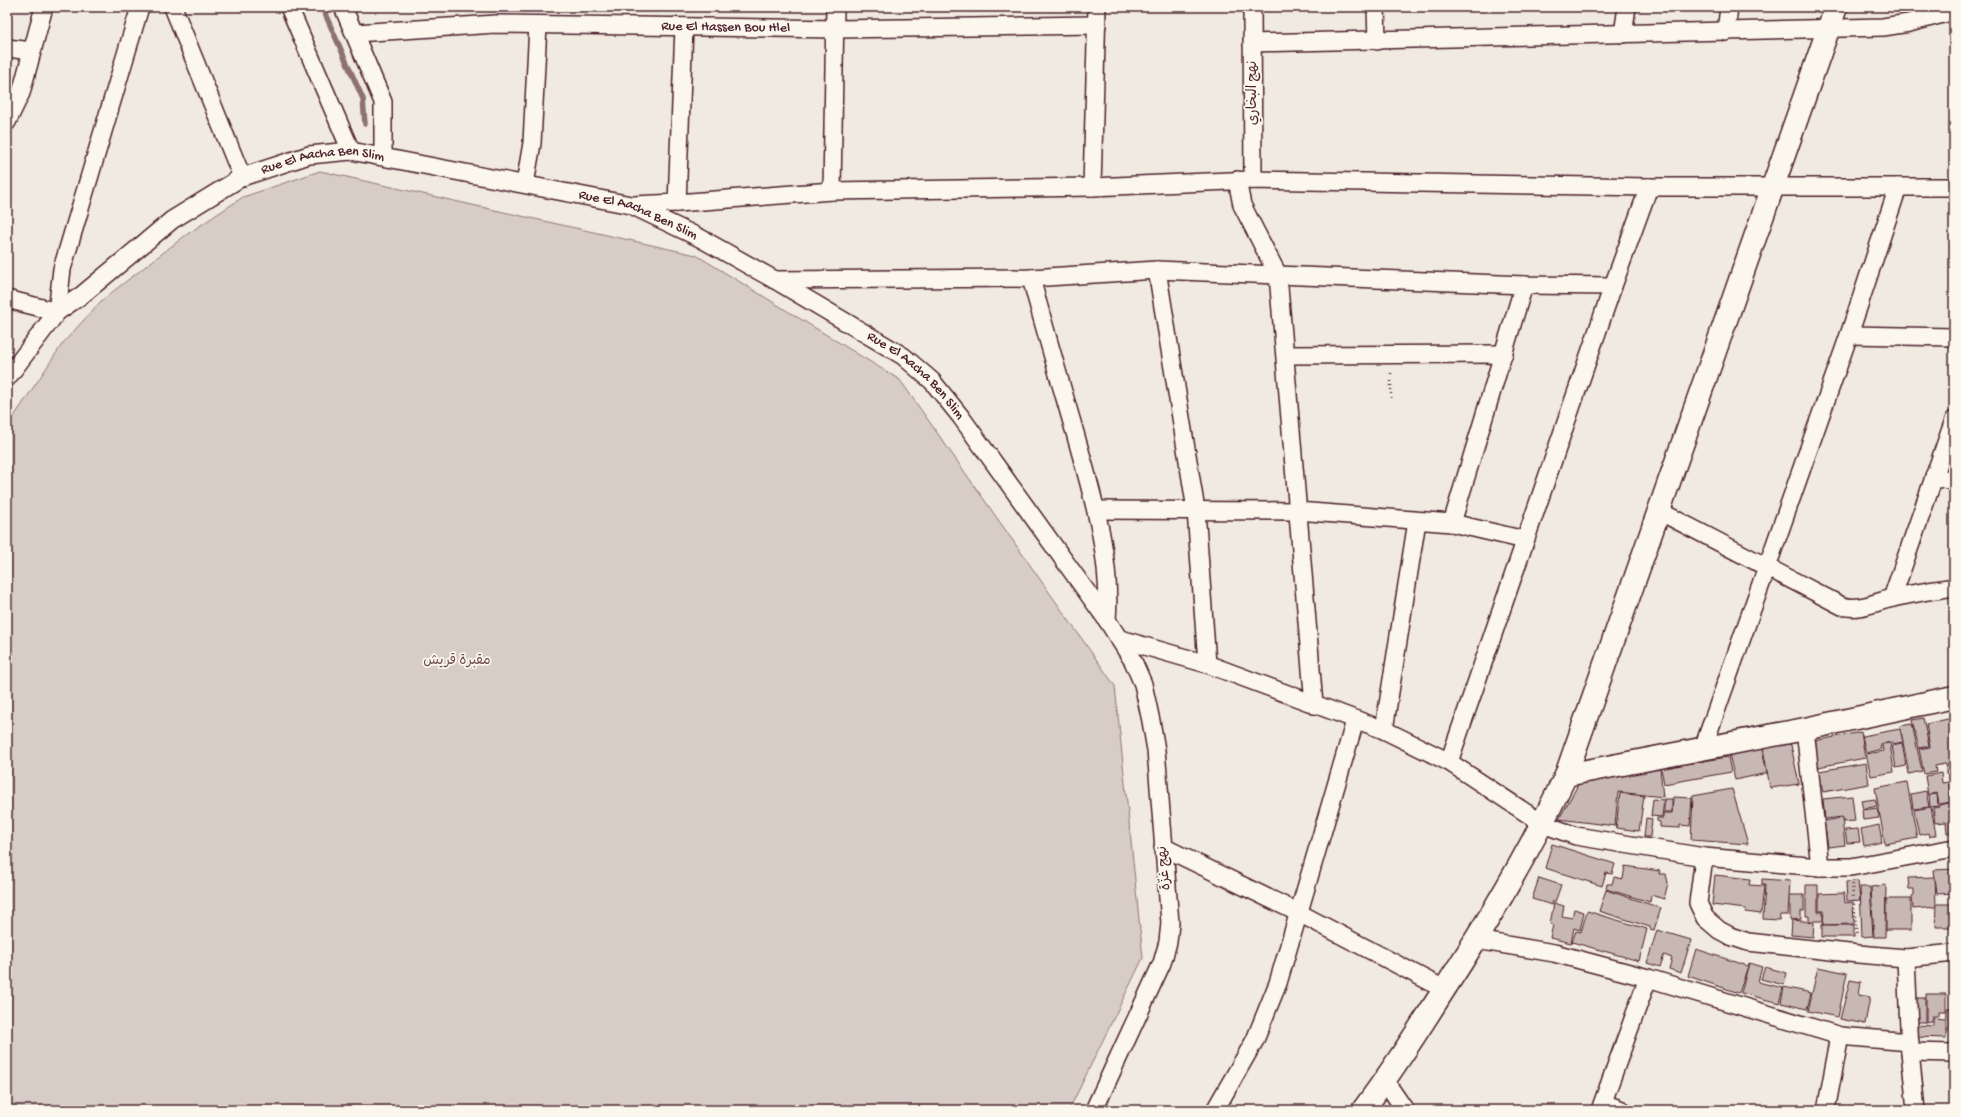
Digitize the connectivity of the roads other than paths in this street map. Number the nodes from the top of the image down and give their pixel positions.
1 (44, 7) edge
2 (140, 7) edge
3 (173, 7) edge
4 (289, 7) edge
5 (343, 7) edge
6 (835, 7) edge
7 (1097, 7) edge
8 (1252, 7) edge
9 (1376, 7) edge
10 (1627, 7) edge
11 (1729, 7) edge
12 (1836, 7) edge
13 (1954, 11) edge
14 (538, 25) junction
15 (1097, 25) junction
16 (684, 27) junction
17 (1829, 28) junction
18 (836, 29) junction
19 (1726, 32) junction
20 (355, 33) junction
21 (1623, 34) junction
22 (1377, 41) junction
23 (1252, 43) junction
24 (7, 48) edge
25 (32, 51) junction
26 (7, 122) edge
27 (352, 151) junction
28 (383, 156) junction
29 (242, 177) junction
30 (1245, 180) junction
31 (525, 184) junction
32 (1954, 186) edge
33 (1092, 187) junction
34 (1649, 187) junction
35 (1898, 187) junction
36 (1773, 188) junction
37 (832, 191) junction
38 (677, 203) junction
39 (631, 205) junction
40 (1157, 270) junction
41 (1278, 275) junction
42 (1031, 278) junction
43 (775, 280) junction
44 (1524, 285) junction
45 (1613, 286) junction
46 (7, 299) edge
47 (57, 312) junction
48 (1849, 335) junction
49 (1954, 337) edge
50 (1504, 354) junction
51 (1286, 355) junction
52 (7, 378) edge
53 (1954, 420) edge
54 (1934, 476) junction
55 (1954, 482) edge
56 (1097, 510) junction
57 (1196, 510) junction
58 (1659, 511) junction
59 (1297, 512) junction
60 (1417, 521) junction
61 (1452, 523) junction
62 (1525, 540) junction
63 (1766, 568) junction
64 (1954, 586) edge
65 (1892, 598) junction
66 (1107, 620) junction
67 (1120, 639) junction
68 (1207, 664) junction
69 (1954, 697) edge
70 (1314, 705) junction
71 (1355, 721) junction
72 (1805, 729) junction
73 (1384, 730) junction
74 (1703, 748) junction
75 (1450, 762) junction
76 (1566, 775) junction
77 (1543, 824) junction
78 (1163, 846) junction
79 (1954, 848) edge
80 (1704, 857) junction
81 (1820, 867) junction
82 (1299, 913) junction
83 (1476, 940) junction
84 (1954, 953) edge
85 (1906, 958) junction
86 (1648, 978) junction
87 (1444, 989) junction
88 (1840, 1036) junction
89 (1910, 1047) junction
90 (1954, 1053) edge
91 (1385, 1081) junction
92 (1601, 1106) edge
93 (1094, 1110) edge
94 (1216, 1110) edge
95 (1363, 1110) edge
96 (1405, 1110) edge
97 (1622, 1110) edge
98 (1826, 1110) edge
99 (1916, 1110) edge

1 - 25 street
2 - 47 street
3 - 29 street
4 - 27 street
5 - 20 street
6 - 18 street
7 - 15 street
8 - 23 street, نهج البخاري
9 - 22 street
10 - 21 street
11 - 19 street
12 - 17 main road
13 - 17 street
14 - 16 street, Rue El Hassen Bou Hlel
14 - 20 street, Rue El Hassen Bou Hlel
14 - 31 street
15 - 18 street, Rue El Hassen Bou Hlel
15 - 33 street
16 - 18 street, Rue El Hassen Bou Hlel
16 - 38 street
17 - 19 street
17 - 36 main road
18 - 37 street
19 - 21 street
20 - 28 street
21 - 22 street
22 - 23 street
23 - 30 street, نهج البخاري
24 - 25 street
25 - 26 street
27 - 28 street, Rue El Aacha Ben Slim
27 - 29 street, Rue El Aacha Ben Slim
28 - 31 street, Rue El Aacha Ben Slim
29 - 47 street, Rue El Aacha Ben Slim
30 - 33 street
30 - 34 street
30 - 41 street, نهج البخاري
31 - 39 street, Rue El Aacha Ben Slim
32 - 35 street
33 - 37 street
34 - 36 street
34 - 45 street
35 - 36 street
35 - 48 street
36 - 58 main road
37 - 38 street
38 - 39 street
39 - 43 street, Rue El Aacha Ben Slim
40 - 41 street
40 - 42 street
40 - 57 street
41 - 44 street
41 - 51 street
42 - 43 street
42 - 56 street
43 - 66 street, Rue El Aacha Ben Slim
44 - 45 street
44 - 50 street
45 - 62 street
46 - 47 street
47 - 52 street
48 - 49 street
48 - 63 street
50 - 51 street
50 - 61 street
51 - 59 street
53 - 54 street
54 - 55 street
54 - 65 street
56 - 57 street
56 - 66 street
57 - 59 street
57 - 68 street
58 - 63 street
58 - 76 main road
59 - 60 street
59 - 70 street
60 - 61 street
60 - 73 street
61 - 62 street
62 - 75 street
63 - 65 street
63 - 74 street
64 - 65 street
66 - 67 street, نهج غزّة
67 - 68 street
67 - 78 street, نهج غزّة
68 - 70 street
69 - 72 main road
70 - 71 street
71 - 73 street
71 - 82 street
72 - 74 main road
72 - 81 street
73 - 75 street
74 - 76 main road
75 - 77 street
76 - 77 main road
77 - 80 street
77 - 83 main road
78 - 82 street
78 - 93 street, نهج غزّة
79 - 81 street
80 - 81 street
80 - 85 street
82 - 87 street
82 - 94 street
83 - 86 street
83 - 87 main road
84 - 85 street
85 - 89 street
86 - 88 street
86 - 92 street
87 - 91 main road
88 - 89 street
88 - 98 street
89 - 90 street
89 - 99 street
91 - 95 main road
91 - 96 street
92 - 97 street

